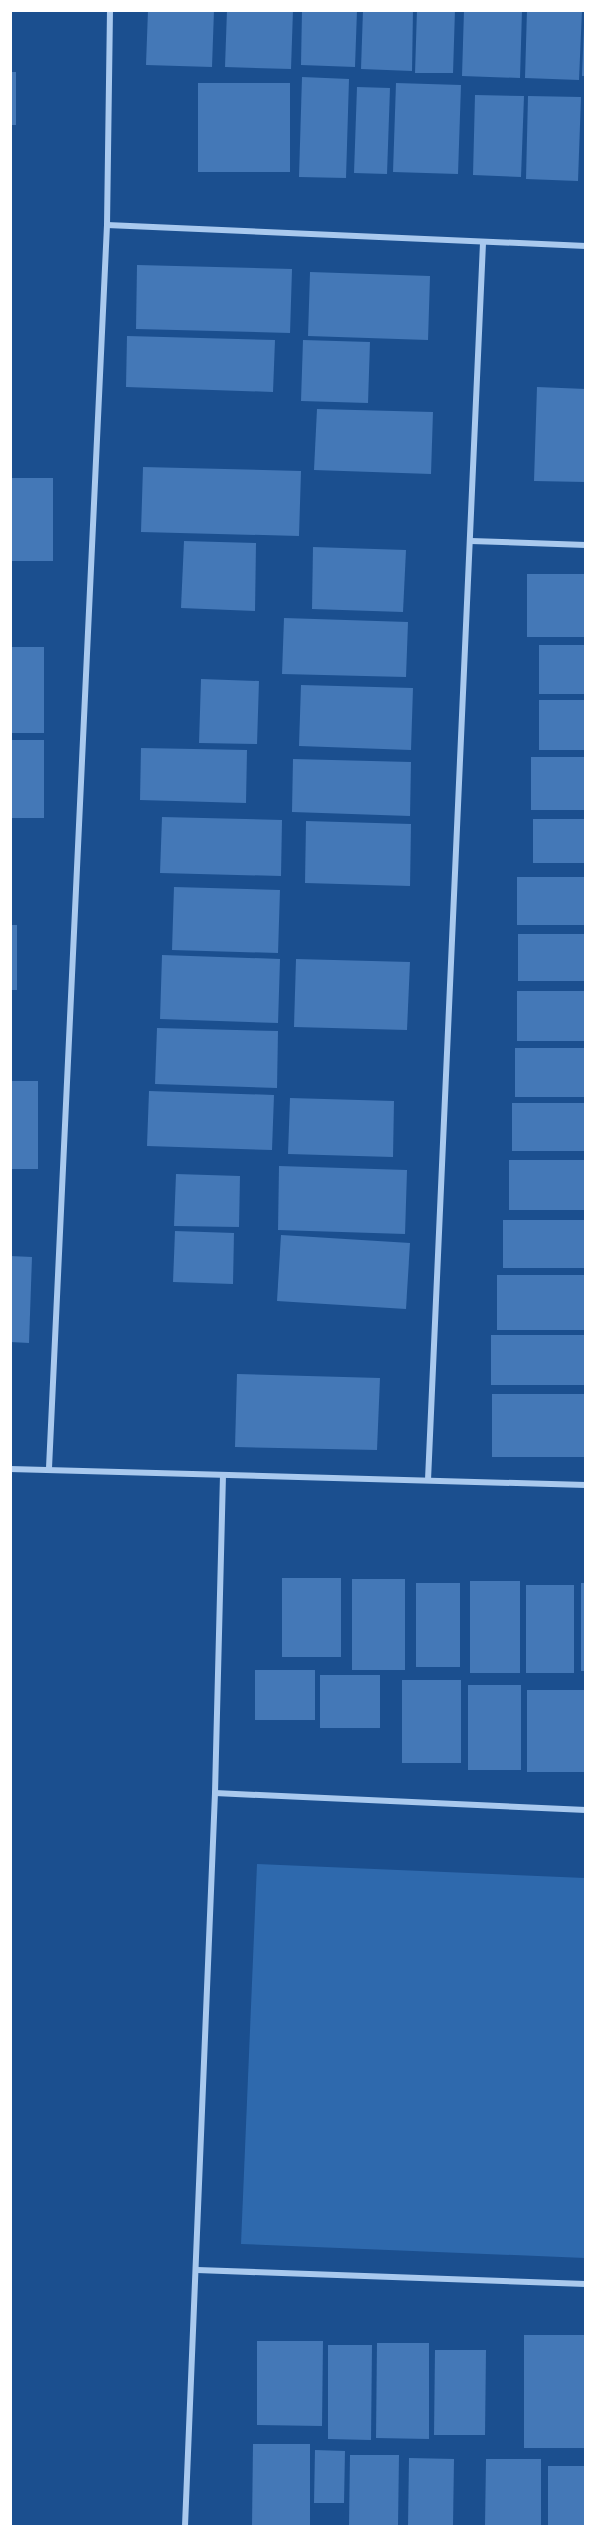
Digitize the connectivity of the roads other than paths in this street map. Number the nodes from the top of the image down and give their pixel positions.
1 (110, 10) edge
2 (107, 225) junction
3 (483, 243) junction
4 (585, 246) edge
5 (471, 541) junction
6 (585, 545) edge
7 (49, 1468) junction
8 (10, 1469) edge
9 (223, 1475) junction
10 (428, 1480) junction
11 (585, 1485) edge
12 (215, 1793) junction
13 (585, 1810) edge
14 (197, 2270) junction
15 (585, 2284) edge
16 (186, 2526) edge

1 - 2 street
2 - 3 street
2 - 7 street
3 - 4 street
3 - 5 street
5 - 6 street
5 - 10 street
7 - 8 street
7 - 9 street
9 - 10 street
9 - 12 street
10 - 11 street
12 - 13 street
12 - 14 street
14 - 15 street
14 - 16 street

